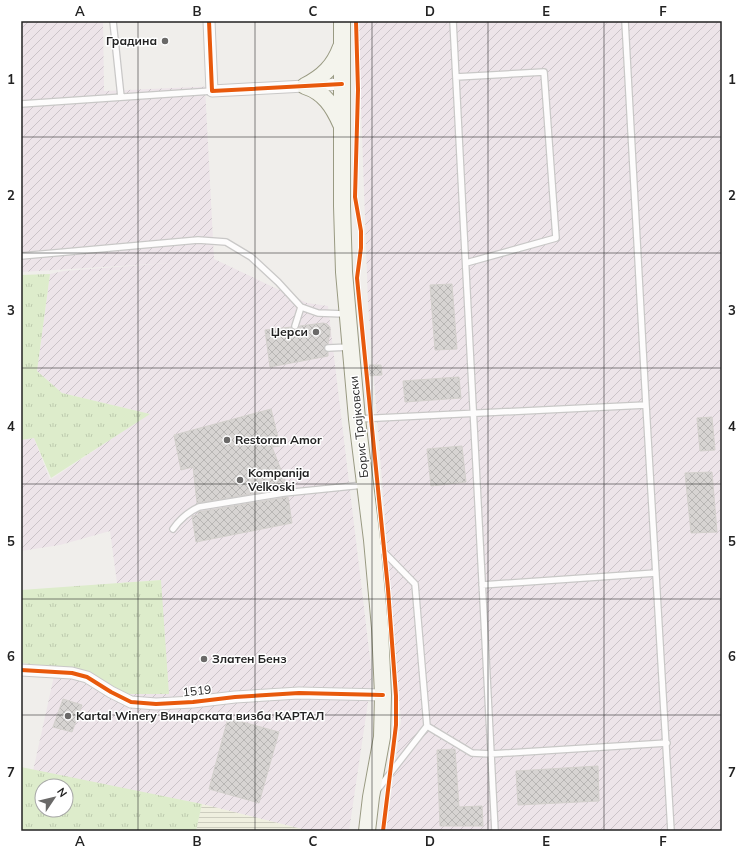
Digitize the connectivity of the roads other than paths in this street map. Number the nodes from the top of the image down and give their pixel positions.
1 (113, 21) edge
2 (209, 21) edge
3 (342, 21) edge
4 (453, 21) edge
5 (625, 21) edge
6 (343, 44) junction
7 (456, 78) junction
8 (342, 84) junction
9 (305, 86) junction
10 (212, 91) junction
11 (120, 97) junction
12 (21, 104) edge
13 (342, 125) junction
14 (21, 256) edge
15 (466, 263) junction
16 (301, 307) junction
17 (348, 314) junction
18 (295, 326) dead end
19 (351, 347) junction
20 (328, 348) dead end
21 (646, 405) junction
22 (474, 414) junction
23 (357, 419) junction
24 (365, 485) junction
25 (173, 529) dead end
26 (372, 540) junction
27 (656, 573) junction
28 (482, 585) junction
29 (21, 670) edge
30 (383, 695) junction
31 (427, 726) junction
32 (667, 743) junction
33 (491, 754) junction
34 (371, 797) junction
35 (367, 831) edge
36 (495, 831) edge
37 (671, 831) edge

1 - 11 lane
2 - 10 street
3 - 6 main road, Борис Трајковски
4 - 7 lane
5 - 21 lane
6 - 8 main road, Борис Трајковски
6 - 9 main road
7 - 15 lane
7 - 15 lane
8 - 9 street
8 - 13 main road, Борис Трајковски
9 - 10 street
9 - 13 main road
10 - 11 lane
11 - 12 lane
13 - 17 main road, Борис Трајковски
14 - 16 lane
15 - 22 lane
16 - 17 lane
16 - 18 lane
17 - 19 main road, Борис Трајковски
19 - 20 lane
19 - 23 main road, Борис Трајковски
21 - 22 lane
21 - 27 lane
22 - 23 lane
22 - 28 lane
23 - 24 main road, Борис Трајковски
24 - 25 lane
24 - 26 main road, Борис Трајковски
26 - 30 main road, Борис Трајковски
26 - 31 lane
27 - 28 lane
27 - 32 lane
28 - 33 lane
29 - 30 street, 1519
30 - 34 main road, Борис Трајковски
31 - 33 lane
31 - 34 lane
32 - 33 lane
32 - 37 lane
33 - 36 lane
34 - 35 main road, Борис Трајковски

